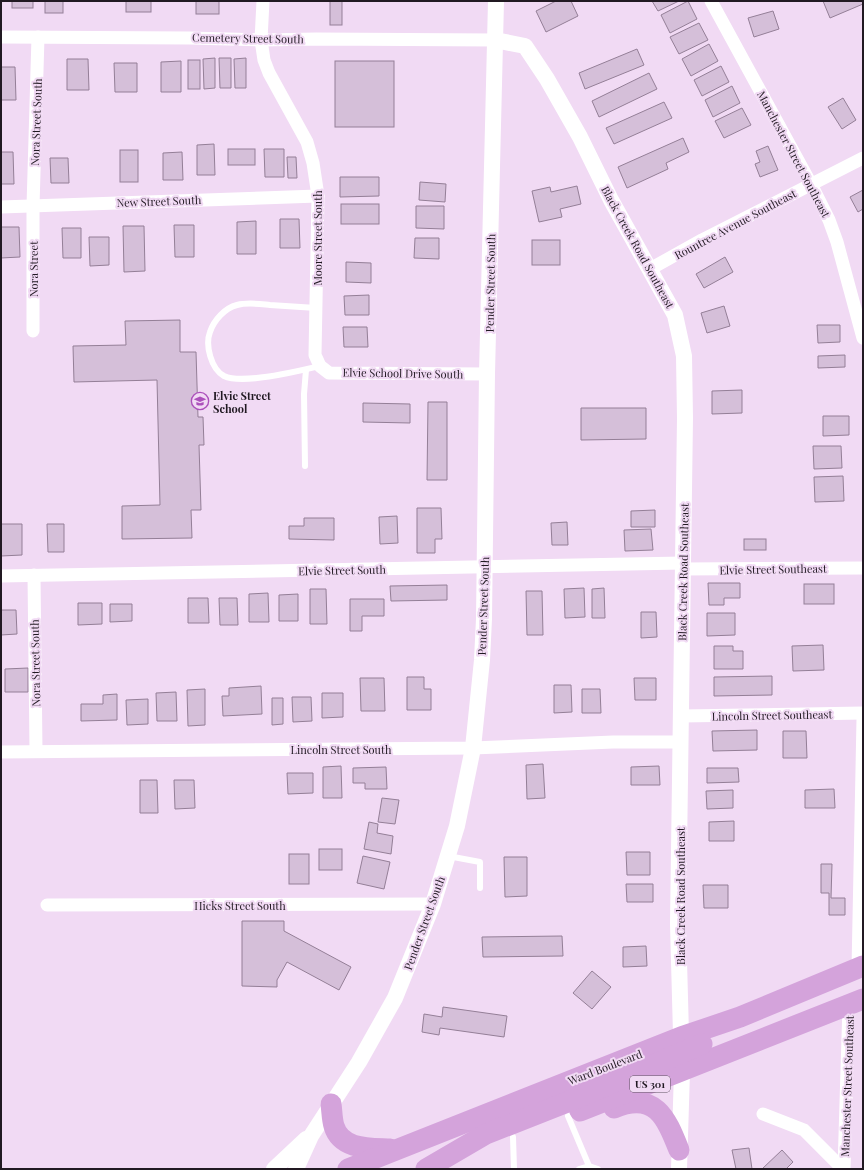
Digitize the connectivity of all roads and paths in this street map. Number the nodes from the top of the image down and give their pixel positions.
1 (263, 1) edge
2 (496, 1) edge
3 (711, 1) edge
4 (1, 37) edge
5 (38, 37) junction
6 (261, 40) junction
7 (495, 40) junction
8 (863, 158) edge
9 (812, 184) junction
10 (318, 196) junction
11 (33, 206) junction
12 (1, 207) edge
13 (650, 269) junction
14 (316, 308) junction
15 (33, 331) dead end
16 (863, 338) edge
17 (320, 366) junction
18 (306, 370) junction
19 (488, 374) junction
20 (305, 466) dead end
21 (683, 566) junction
22 (485, 567) junction
23 (863, 568) edge
24 (34, 575) junction
25 (1, 576) edge
26 (863, 713) edge
27 (681, 716) junction
28 (863, 719) edge
29 (681, 742) junction
30 (473, 748) junction
31 (36, 751) junction
32 (1, 752) edge
33 (448, 856) junction
34 (480, 888) dead end
35 (433, 904) junction
36 (47, 905) dead end
37 (861, 971) edge
38 (856, 1001) edge
39 (681, 1054) junction
40 (331, 1104) junction
41 (572, 1114) junction
42 (764, 1114) dead end
43 (311, 1136) junction
44 (513, 1137) junction
45 (395, 1150) junction
46 (679, 1160) edge
47 (589, 1166) junction
48 (274, 1169) edge
49 (296, 1169) edge
50 (348, 1169) edge
51 (426, 1169) edge
52 (436, 1169) edge
53 (514, 1169) edge
54 (579, 1169) edge
55 (598, 1169) edge
56 (844, 1169) edge

1 - 6 street, Moore Street South
2 - 7 street, Pender Street South
3 - 9 street, Manchester Street Southeast
4 - 5 street, Cemetery Street South
5 - 6 street, Cemetery Street South
5 - 11 street, Nora Street South
6 - 7 street, Cemetery Street South
6 - 10 street, Moore Street South
7 - 13 street, Black Creek Road Southeast
7 - 19 street, Pender Street South
8 - 9 street, Rountree Avenue Southeast
9 - 13 street, Rountree Avenue Southeast
9 - 16 street, Manchester Street Southeast
10 - 11 street, New Street South
10 - 14 street, Moore Street South
11 - 12 street, New Street South
11 - 15 street, Nora Street
13 - 21 street, Black Creek Road Southeast
14 - 17 street, Moore Street South
14 - 18 lane
17 - 18 lane
17 - 19 street, Elvie School Drive South
18 - 20 lane
19 - 22 street, Pender Street South
21 - 22 street, Elvie Street South
21 - 23 street, Elvie Street Southeast
21 - 27 street, Black Creek Road Southeast
22 - 24 street, Elvie Street South
22 - 30 street, Pender Street South
24 - 25 street, Elvie Street South
24 - 31 street, Nora Street South
26 - 27 street, Lincoln Street Southeast
27 - 29 street, Black Creek Road Southeast
28 - 37 street
29 - 30 street, Lincoln Street South
29 - 39 street, Black Creek Road Southeast
30 - 31 street, Lincoln Street South
30 - 33 street, Pender Street South
31 - 32 street, Lincoln Street South
33 - 34 lane
33 - 35 street, Pender Street South
35 - 36 street, Hicks Street South
35 - 40 street, Pender Street South
37 - 39 highway, Ward Boulevard / US 301
38 - 39 highway, Ward Boulevard / US 301
38 - 56 street, Manchester Street Southeast
39 - 41 highway, Ward Boulevard / US 301
39 - 45 highway, Ward Boulevard / US 301
39 - 46 street, Black Creek Road Southeast
39 - 51 highway
40 - 43 street, Pender Street South
40 - 45 highway
41 - 44 highway, Ward Boulevard / US 301
41 - 46 highway
41 - 47 lane
42 - 56 street
43 - 48 street, Pender Street South
43 - 49 street, Pender Street South
44 - 52 highway, Ward Boulevard / US 301
44 - 53 lane
45 - 50 highway, Ward Boulevard / US 301
47 - 54 lane
47 - 55 lane

